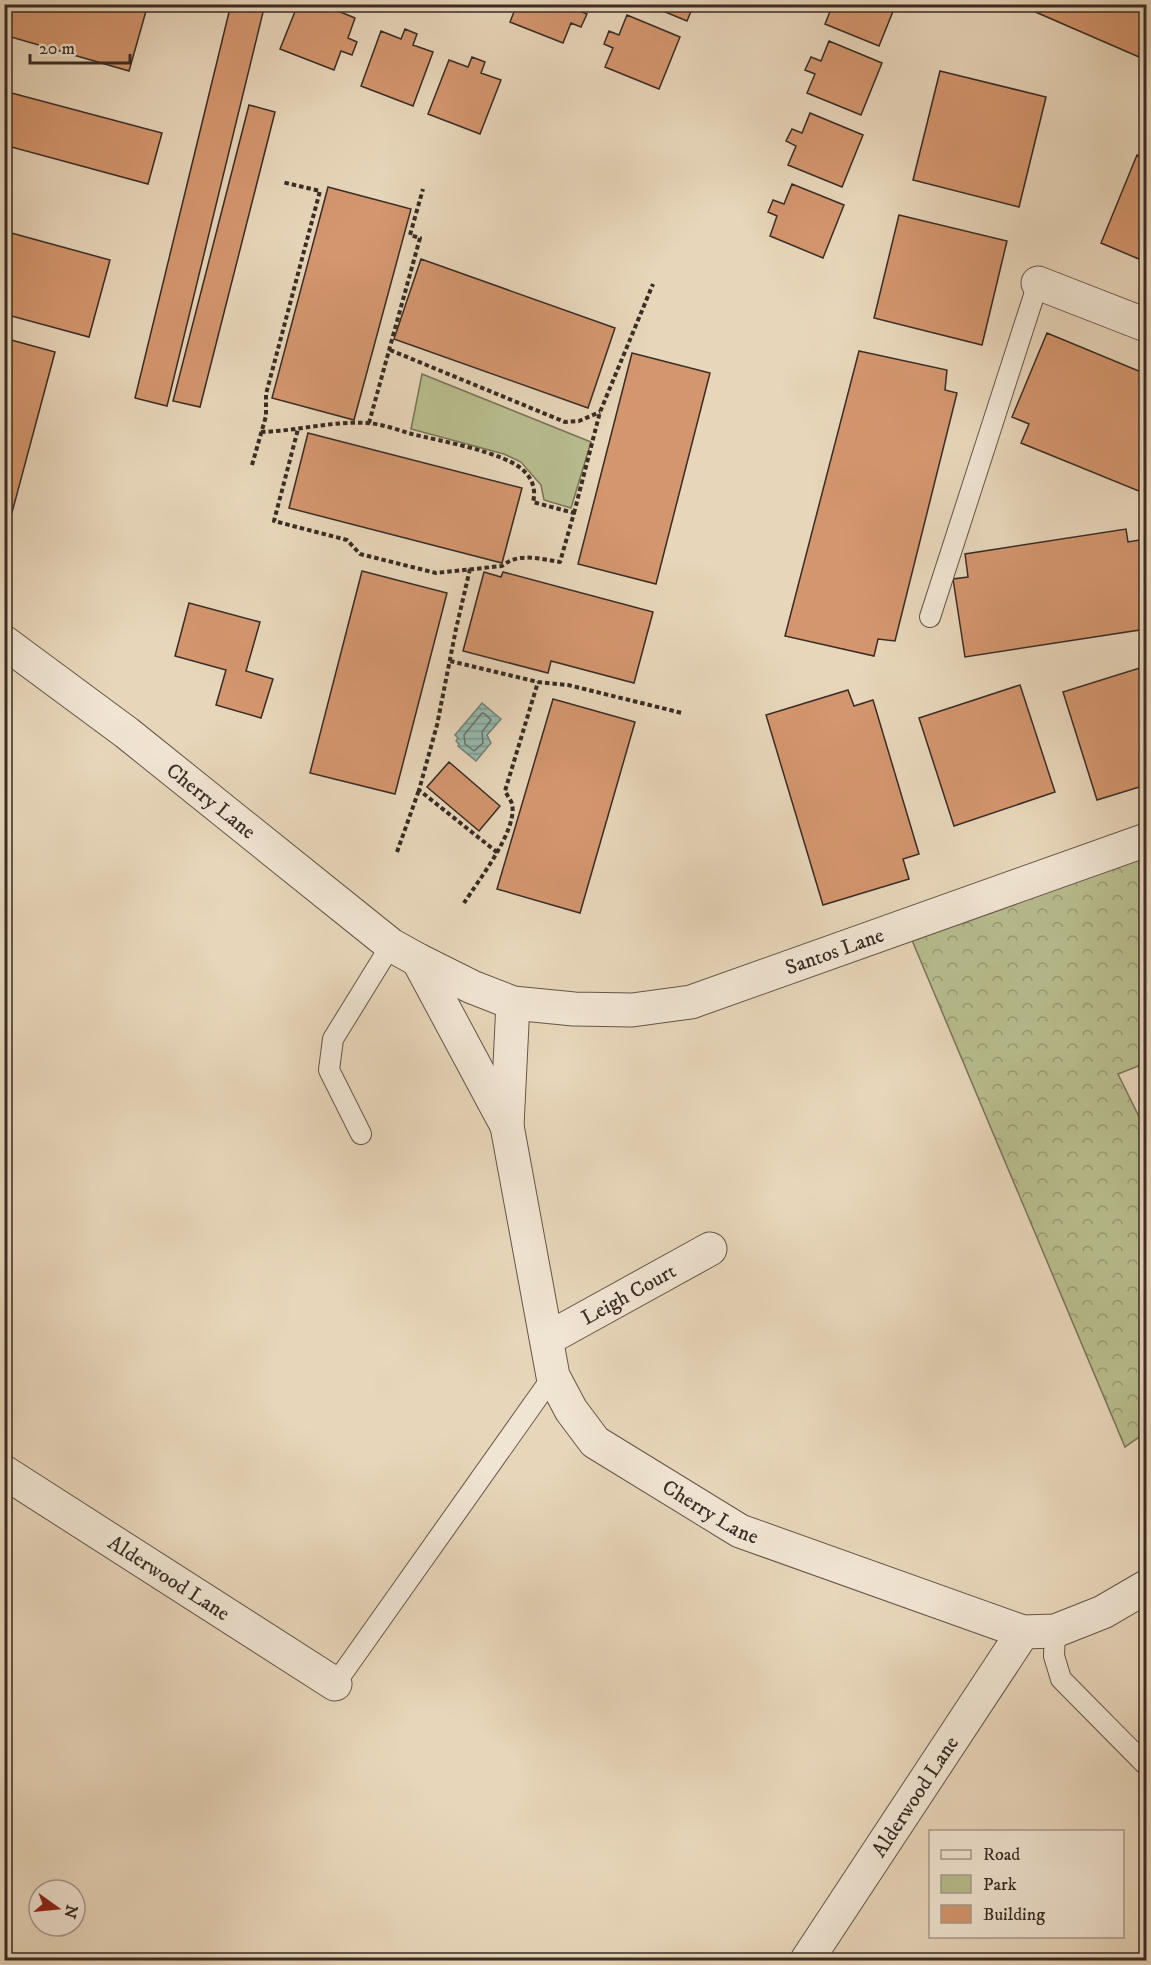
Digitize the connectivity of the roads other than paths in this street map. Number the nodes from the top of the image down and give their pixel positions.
1 (1038, 283) joint
2 (1146, 325) edge
3 (930, 617) dead end
4 (4, 642) edge
5 (1146, 840) edge
6 (404, 953) junction
7 (513, 1003) junction
8 (507, 1126) junction
9 (361, 1134) dead end
10 (710, 1249) dead end
11 (547, 1339) junction
12 (554, 1376) junction
13 (4, 1472) edge
14 (1146, 1587) edge
15 (1055, 1631) junction
16 (1023, 1632) junction
17 (335, 1684) joint
18 (1146, 1765) edge
19 (807, 1960) edge

1 - 2 street
1 - 3 lane
4 - 6 street, Cherry Lane
5 - 7 street, Santos Lane
6 - 7 street, Cherry Lane
6 - 8 street, Cherry Lane
6 - 9 lane
7 - 8 street, Cherry Lane
8 - 11 street, Cherry Lane
10 - 11 street, Leigh Court
11 - 12 street, Cherry Lane
12 - 16 street, Cherry Lane
12 - 17 lane
13 - 17 street, Alderwood Lane
14 - 15 street, Cherry Lane
15 - 16 street, Cherry Lane
15 - 18 lane
16 - 19 street, Alderwood Lane

